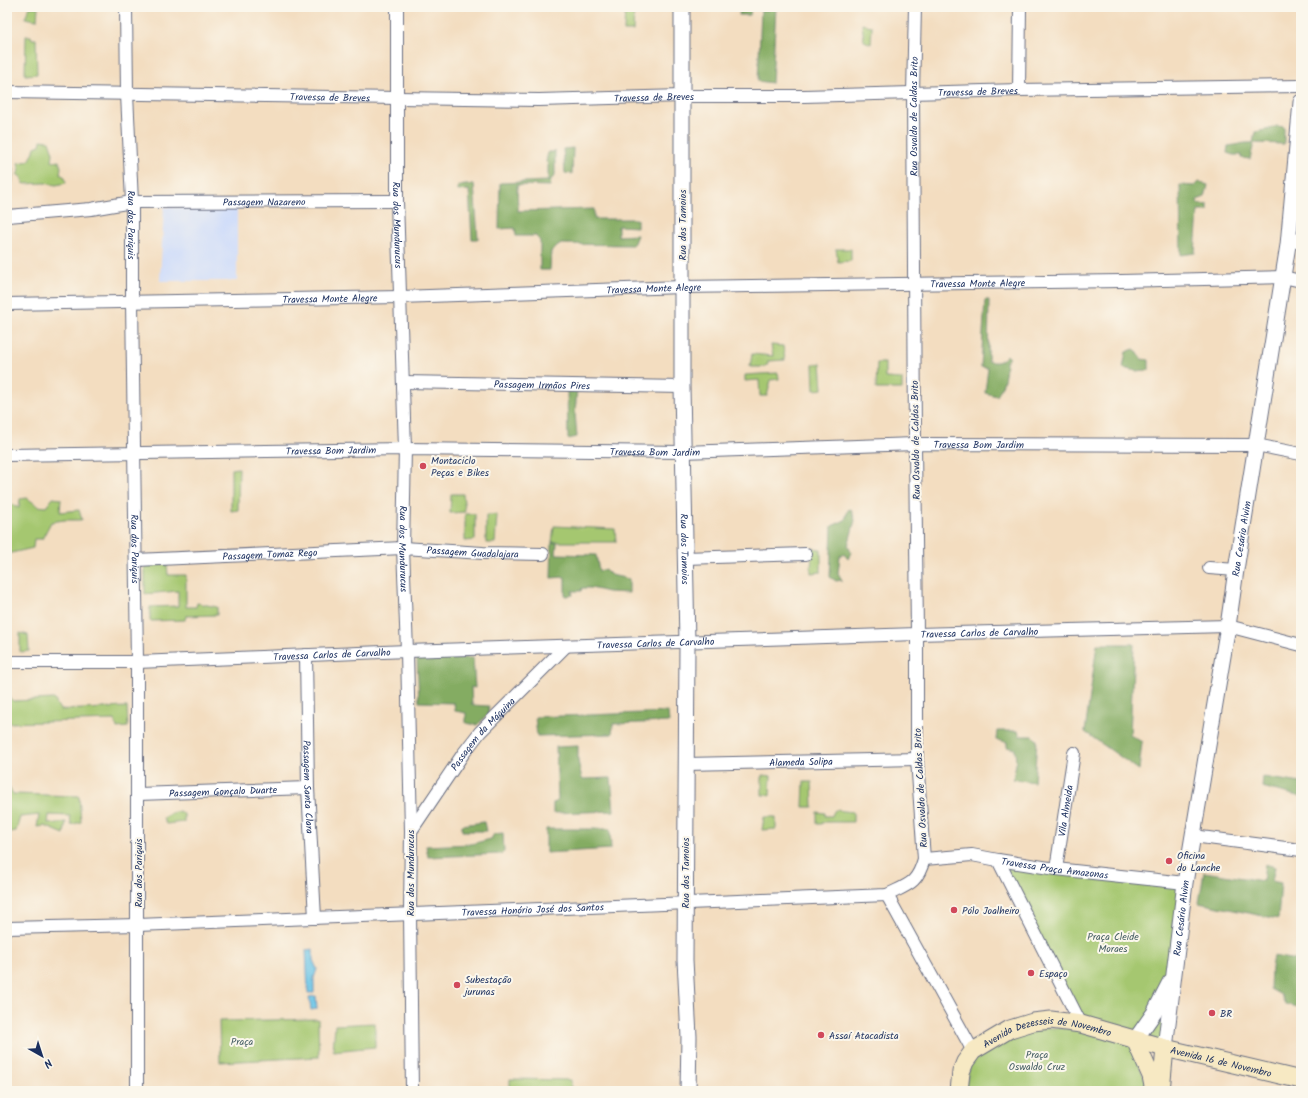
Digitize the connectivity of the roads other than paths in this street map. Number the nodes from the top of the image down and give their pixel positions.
1 (126, 7) edge
2 (397, 7) edge
3 (682, 7) edge
4 (915, 7) edge
5 (1020, 7) edge
6 (1301, 86) edge
7 (1020, 90) junction
8 (7, 92) edge
9 (913, 93) junction
10 (127, 94) junction
11 (682, 96) junction
12 (397, 97) junction
13 (1301, 102) edge
14 (397, 201) junction
15 (132, 202) junction
16 (8, 216) dead end
17 (1294, 241) edge
18 (1283, 277) junction
19 (1301, 281) edge
20 (914, 282) junction
21 (682, 287) junction
22 (400, 297) junction
23 (132, 302) junction
24 (7, 304) edge
25 (403, 382) junction
26 (682, 387) junction
27 (914, 444) junction
28 (1256, 445) junction
29 (405, 449) junction
30 (683, 452) junction
31 (134, 454) junction
32 (1301, 454) edge
33 (7, 455) edge
34 (403, 548) junction
35 (543, 554) dead end
36 (806, 554) dead end
37 (685, 558) junction
38 (136, 560) junction
39 (1209, 568) dead end
40 (1236, 570) junction
41 (1228, 626) junction
42 (917, 634) junction
43 (687, 642) junction
44 (1301, 645) edge
45 (566, 646) junction
46 (407, 651) junction
47 (306, 655) junction
48 (7, 662) edge
49 (138, 662) junction
50 (1074, 753) dead end
51 (917, 759) junction
52 (685, 764) junction
53 (308, 788) junction
54 (138, 794) junction
55 (411, 831) junction
56 (1193, 836) junction
57 (1301, 850) edge
58 (924, 859) junction
59 (998, 860) junction
60 (1056, 869) junction
61 (920, 872) joint
62 (1186, 883) junction
63 (887, 894) junction
64 (685, 903) junction
65 (410, 914) junction
66 (315, 918) junction
67 (138, 925) junction
68 (7, 928) edge
69 (1174, 974) junction
70 (1080, 1024) junction
71 (1135, 1040) junction
72 (1165, 1048) junction
73 (974, 1050) junction
74 (1301, 1080) edge
75 (137, 1091) edge
76 (412, 1091) edge
77 (688, 1091) edge
78 (959, 1091) edge
79 (1154, 1091) edge
80 (1161, 1091) edge

1 - 10 street, Rua dos Pariquis
2 - 12 street, Rua dos Mundurucus
3 - 11 street, Rua dos Tamoios
4 - 9 street, Rua Osvaldo de Caldas Brito
5 - 7 street
6 - 7 street, Travessa de Breves
7 - 9 street, Travessa de Breves
8 - 10 street, Travessa de Breves
9 - 11 street, Travessa de Breves
9 - 20 street, Rua Osvaldo de Caldas Brito
10 - 12 street, Travessa de Breves
10 - 15 street, Rua dos Pariquis
11 - 12 street, Travessa de Breves
11 - 21 street, Rua dos Tamoios
12 - 14 street, Rua dos Mundurucus
13 - 17 street, Rua Cesário Alvim
14 - 15 street, Passagem Nazareno
14 - 22 street, Rua dos Mundurucus
15 - 16 street, Passagem Nazareno
15 - 23 street, Rua dos Pariquis
17 - 18 street, Rua Cesário Alvim
18 - 19 street, Travessa Monte Alegre
18 - 20 street, Travessa Monte Alegre
18 - 28 street, Rua Cesário Alvim
20 - 21 street, Travessa Monte Alegre
20 - 27 street, Rua Osvaldo de Caldas Brito
21 - 22 street, Travessa Monte Alegre
21 - 26 street, Rua dos Tamoios
22 - 23 street, Travessa Monte Alegre
22 - 25 street, Rua dos Mundurucus
23 - 24 street, Travessa Monte Alegre
23 - 31 street, Rua dos Pariquis
25 - 26 street, Passagem Irmãos Pires
25 - 29 street, Rua dos Mundurucus
26 - 30 street, Rua dos Tamoios
27 - 28 street, Travessa Bom Jardim
27 - 30 street, Travessa Bom Jardim
27 - 42 street, Rua Osvaldo de Caldas Brito
28 - 32 street, Travessa Bom Jardim
28 - 40 street, Rua Cesário Alvim
29 - 30 street, Travessa Bom Jardim
29 - 31 street, Travessa Bom Jardim
29 - 34 street, Rua dos Mundurucus
30 - 37 street, Rua dos Tamoios
31 - 33 street, Travessa Bom Jardim
31 - 38 street, Rua dos Pariquis
34 - 35 street, Passagem Guadalajara
34 - 38 street, Passagem Tomaz Rego
34 - 46 street, Rua dos Mundurucus
36 - 37 street
37 - 43 street, Rua dos Tamoios
38 - 49 street, Rua dos Pariquis
39 - 40 street
40 - 41 street, Rua Cesário Alvim
41 - 42 street, Travessa Carlos de Carvalho
41 - 44 street, Travessa Carlos de Carvalho
41 - 56 street, Rua Cesário Alvim
42 - 43 street, Travessa Carlos de Carvalho
42 - 51 street, Rua Osvaldo de Caldas Brito
43 - 45 street, Travessa Carlos de Carvalho
43 - 52 street, Rua dos Tamoios
45 - 46 street, Travessa Carlos de Carvalho
45 - 55 street, Passagem da Máquina
46 - 47 street, Travessa Carlos de Carvalho
46 - 55 street, Rua dos Mundurucus
47 - 49 street, Travessa Carlos de Carvalho
47 - 53 street, Passagem Santa Clara
48 - 49 street, Travessa Carlos de Carvalho
49 - 54 street, Rua dos Pariquis
50 - 60 street, Vila Almeida
51 - 52 street, Alameda Solipa
51 - 58 street, Rua Osvaldo de Caldas Brito
52 - 64 street, Rua dos Tamoios
53 - 54 street, Passagem Gonçalo Duarte
53 - 66 street, Passagem Santa Clara
54 - 67 street, Rua dos Pariquis
55 - 65 street, Rua dos Mundurucus
56 - 57 street
56 - 62 street, Rua Cesário Alvim
58 - 59 street, Travessa Praça Amazonas
58 - 61 street, Rua Osvaldo de Caldas Brito
59 - 60 street, Travessa Praça Amazonas
59 - 70 street
60 - 62 street, Travessa Praça Amazonas
61 - 63 street, Travessa Honório José dos Santos
62 - 69 street, Rua Cesário Alvim
63 - 64 street, Travessa Honório José dos Santos
63 - 73 street
64 - 65 street, Travessa Honório José dos Santos
64 - 77 street, Rua dos Tamoios
65 - 66 street, Travessa Honório José dos Santos
65 - 76 street, Rua dos Mundurucus
66 - 67 street, Travessa Honório José dos Santos
67 - 68 street, Travessa Honório José dos Santos
67 - 75 street, Rua dos Pariquis
69 - 71 street, Rua Cesário Alvim
69 - 72 street, Rua Cesário Alvim
70 - 71 main road, Avenida Dezesseis de Novembro
70 - 73 main road, Avenida Dezesseis de Novembro
71 - 72 main road, Avenida Dezesseis de Novembro
71 - 79 main road
72 - 74 main road, Avenida 16 de Novembro
72 - 80 main road
73 - 78 main road, Avenida Dezesseis de Novembro

